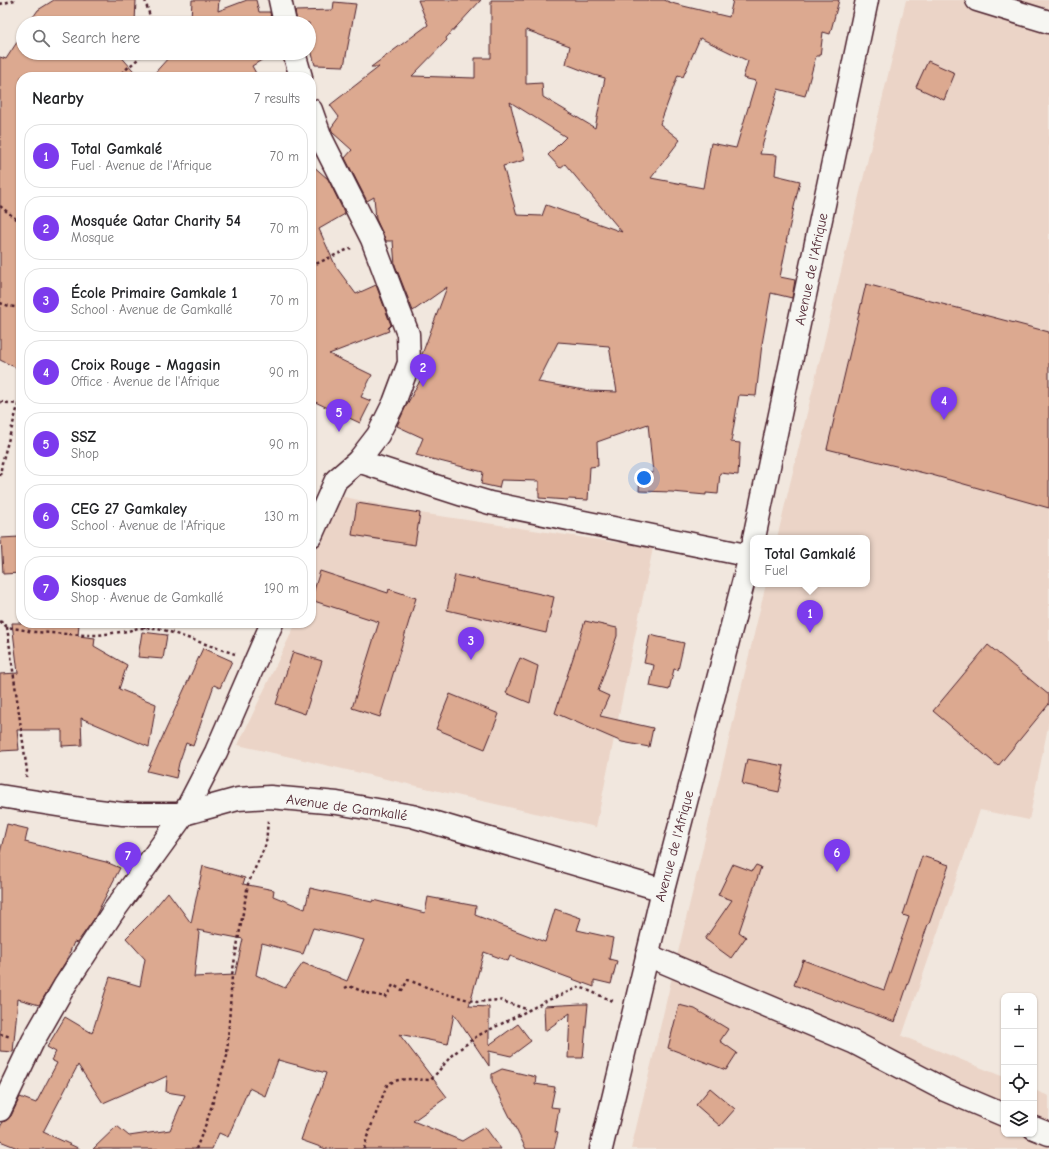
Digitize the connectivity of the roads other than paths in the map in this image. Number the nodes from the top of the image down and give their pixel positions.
1 (280, 0) edge
2 (867, 0) edge
3 (977, 0) edge
4 (283, 16) edge
5 (1049, 22) edge
6 (296, 60) edge
7 (300, 72) edge
8 (316, 124) edge
9 (358, 461) junction
10 (316, 525) edge
11 (755, 535) edge
12 (750, 545) edge
13 (750, 557) edge
14 (270, 628) edge
15 (0, 796) edge
16 (184, 814) junction
17 (663, 890) junction
18 (647, 955) junction
19 (0, 1110) edge
20 (1001, 1114) edge
21 (1037, 1129) edge
22 (1049, 1134) edge
23 (601, 1149) edge

1 - 4 street
2 - 11 street, Avenue de l'Afrique
3 - 5 street
6 - 7 street
8 - 9 street
9 - 10 street
9 - 12 street
13 - 17 street, Avenue de l'Afrique
14 - 16 street
15 - 16 street, Avenue de Gamkallé
16 - 17 street, Avenue de Gamkallé
16 - 19 street
17 - 18 street, Avenue de l'Afrique
18 - 20 street
18 - 23 street, Avenue de l'Afrique
21 - 22 street

